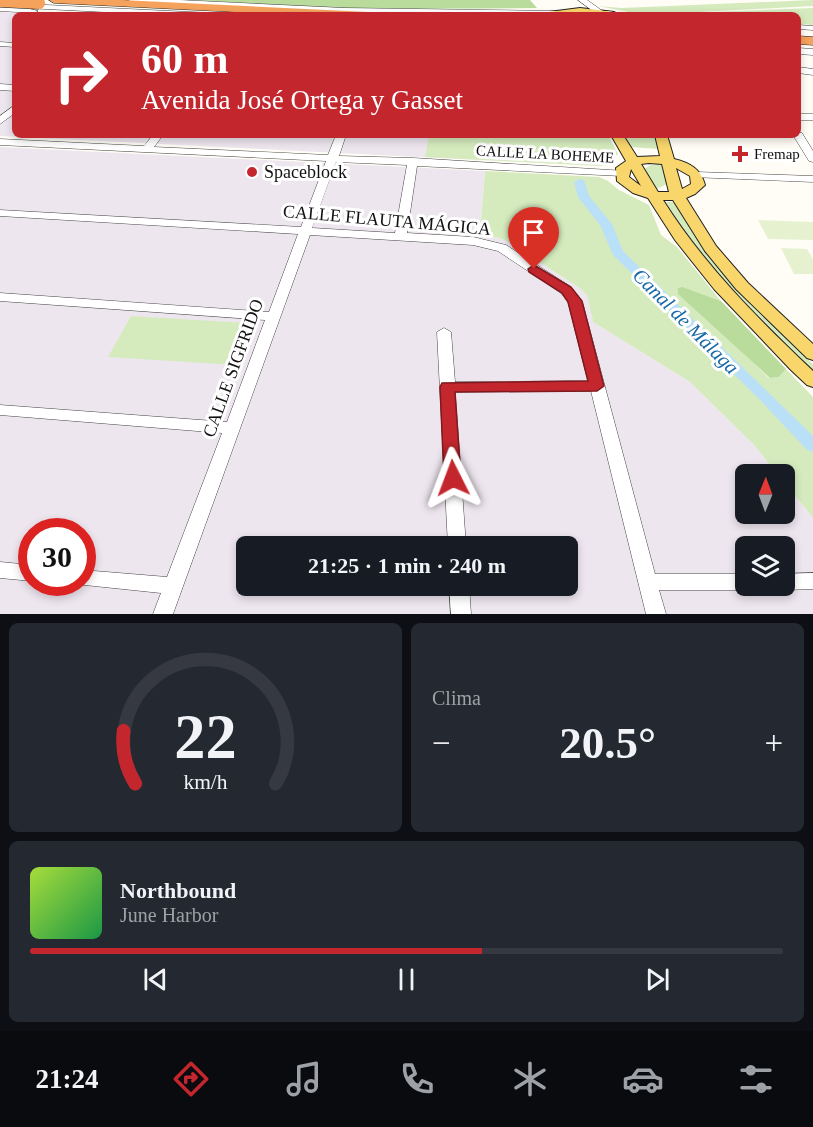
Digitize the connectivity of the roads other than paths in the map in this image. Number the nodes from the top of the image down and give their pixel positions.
1 (54, 0) edge
2 (132, 0) edge
3 (572, 0) edge
4 (582, 0) edge
5 (1, 2) edge
6 (169, 2) junction
7 (0, 9) edge
8 (551, 10) edge
9 (587, 10) junction
10 (58, 12) edge
11 (166, 12) edge
12 (218, 12) edge
13 (304, 12) edge
14 (327, 12) edge
15 (600, 12) edge
16 (605, 12) edge
17 (12, 111) edge
18 (0, 121) edge
19 (69, 138) edge
20 (156, 138) edge
21 (340, 138) edge
22 (619, 138) edge
23 (662, 138) edge
24 (800, 138) edge
25 (0, 142) edge
26 (63, 145) junction
27 (147, 149) junction
28 (331, 158) junction
29 (813, 159) edge
30 (413, 161) junction
31 (667, 161) junction
32 (633, 162) junction
33 (622, 173) junction
34 (696, 175) junction
35 (813, 179) edge
36 (651, 194) junction
37 (677, 195) junction
38 (0, 213) edge
39 (304, 231) junction
40 (400, 237) junction
41 (0, 297) edge
42 (272, 316) junction
43 (444, 332) dead end
44 (813, 354) edge
45 (813, 381) edge
46 (597, 386) junction
47 (447, 387) junction
48 (0, 410) edge
49 (233, 428) junction
50 (456, 536) edge
51 (0, 570) edge
52 (18, 572) edge
53 (96, 579) edge
54 (813, 581) edge
55 (648, 582) junction
56 (735, 582) edge
57 (795, 582) edge
58 (174, 586) junction
59 (460, 596) edge
60 (164, 614) edge
61 (461, 614) edge
62 (656, 614) edge

1 - 13 highway
2 - 6 street
3 - 9 main road
4 - 16 street
5 - 11 street
5 - 12 highway, bridge
6 - 8 street
6 - 14 highway
7 - 10 street
8 - 9 main road
9 - 15 main road
17 - 18 street
19 - 26 street
20 - 27 street
21 - 28 street, CALLE SIGFRIDO
22 - 32 main road
23 - 31 main road
24 - 29 street
25 - 26 street, CALLE LA BOHEME
26 - 27 street, CALLE LA BOHEME
27 - 28 street, CALLE LA BOHEME
28 - 30 street, CALLE LA BOHEME
28 - 39 street, CALLE SIGFRIDO
30 - 33 street, CALLE LA BOHEME
30 - 40 street
31 - 32 main road
31 - 34 main road
31 - 37 main road
32 - 33 main road
32 - 36 main road
33 - 36 main road
34 - 35 street
34 - 37 main road
36 - 37 main road
36 - 45 main road
37 - 44 main road
38 - 39 street, CALLE FLAUTA MÁGICA
39 - 40 street, CALLE FLAUTA MÁGICA
39 - 42 street, CALLE SIGFRIDO
40 - 46 street, CALLE FLAUTA MÁGICA
41 - 42 street
42 - 49 street, CALLE SIGFRIDO
43 - 47 street
46 - 47 street
46 - 55 street, CALLE FLAUTA MÁGICA
47 - 50 street
48 - 49 street
49 - 58 street, CALLE SIGFRIDO
51 - 52 street
53 - 58 street
54 - 57 street
55 - 56 street
55 - 62 street, CALLE FLAUTA MÁGICA
58 - 60 street, CALLE SIGFRIDO
59 - 61 street

